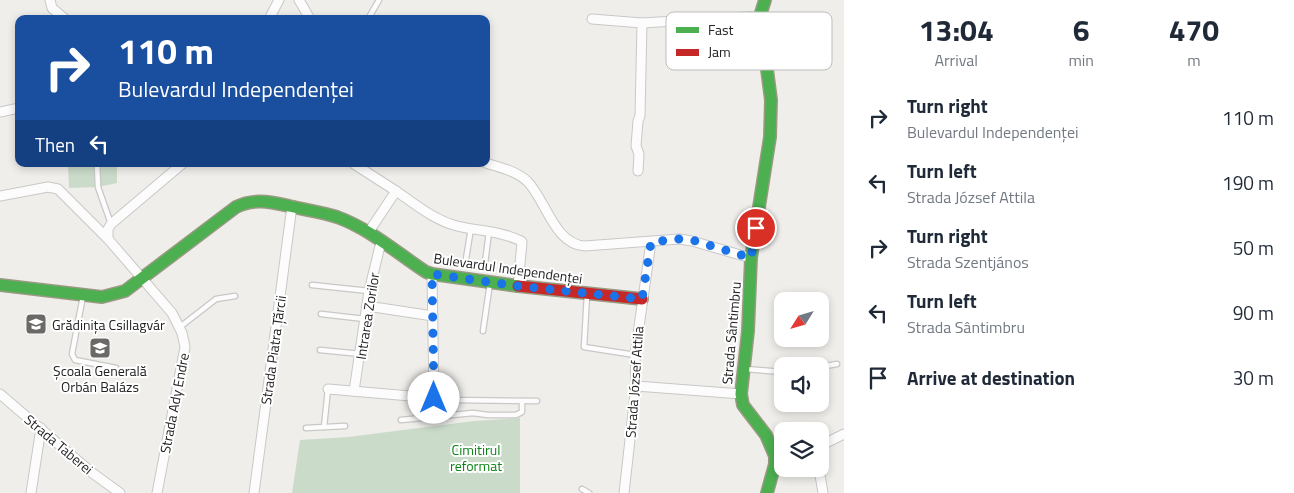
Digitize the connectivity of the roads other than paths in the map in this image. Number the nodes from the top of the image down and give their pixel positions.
1 (50, 0) edge
2 (279, 0) edge
3 (299, 0) edge
4 (379, 0) edge
5 (765, 0) edge
6 (761, 12) edge
7 (60, 15) edge
8 (271, 15) edge
9 (308, 15) edge
10 (370, 15) edge
11 (592, 19) dead end
12 (666, 22) edge
13 (642, 23) junction
14 (768, 70) edge
15 (15, 109) edge
16 (0, 112) edge
17 (490, 164) edge
18 (97, 167) edge
19 (178, 167) edge
20 (359, 167) edge
21 (638, 171) dead end
22 (396, 191) junction
23 (0, 196) edge
24 (292, 206) junction
25 (111, 224) junction
26 (471, 228) junction
27 (489, 231) junction
28 (368, 233) junction
29 (108, 239) junction
30 (381, 242) junction
31 (651, 242) junction
32 (751, 258) junction
33 (466, 259) dead end
34 (484, 263) dead end
35 (432, 274) junction
36 (143, 278) junction
37 (490, 283) junction
38 (0, 285) edge
39 (312, 285) dead end
40 (518, 286) junction
41 (369, 291) junction
42 (587, 294) junction
43 (83, 295) junction
44 (235, 296) dead end
45 (642, 299) junction
46 (367, 306) junction
47 (321, 314) dead end
48 (434, 316) junction
49 (365, 319) junction
50 (180, 327) junction
51 (483, 331) dead end
52 (320, 350) dead end
53 (361, 354) junction
54 (635, 355) junction
55 (837, 364) dead end
56 (829, 365) edge
57 (116, 368) dead end
58 (744, 369) junction
59 (774, 371) edge
60 (636, 386) junction
61 (328, 389) joint
62 (354, 391) junction
63 (0, 394) edge
64 (741, 394) junction
65 (434, 398) junction
66 (537, 400) dead end
67 (522, 401) junction
68 (401, 420) dead end
69 (345, 426) dead end
70 (324, 427) junction
71 (41, 428) junction
72 (306, 428) dead end
73 (844, 434) edge
74 (829, 442) edge
75 (774, 445) edge
76 (774, 467) edge
77 (820, 477) edge
78 (582, 489) dead end
79 (31, 493) edge
80 (120, 493) edge
81 (157, 493) edge
82 (254, 493) edge
83 (589, 493) edge
84 (624, 493) edge
85 (767, 493) edge
86 (823, 493) edge

1 - 7 street
2 - 8 street
3 - 9 street
4 - 10 lane
5 - 6 street, Strada Sântimbru
11 - 13 street
12 - 13 street
13 - 21 street
14 - 32 street, Strada Sântimbru
15 - 16 street
17 - 31 street
18 - 25 lane
19 - 25 street
20 - 22 street
22 - 26 street
22 - 28 street
23 - 29 street, Strada Ady Endre
24 - 28 street, Bulevardul Independenței
24 - 36 street, Bulevardul Independenței
24 - 82 street, Strada Piatra Țărcii
25 - 29 street
26 - 27 street
26 - 33 lane
27 - 34 lane
27 - 40 street
28 - 30 street, Bulevardul Independenței
29 - 36 street, Strada Ady Endre
30 - 35 street, Bulevardul Independenței
30 - 41 street, Intrarea Zorilor
31 - 32 street
31 - 45 street, Strada József Attila
32 - 58 street, Strada Sântimbru
35 - 37 street, Bulevardul Independenței
35 - 48 street
36 - 43 street, Bulevardul Independenței
36 - 50 street, Strada Ady Endre
37 - 40 street, Bulevardul Independenței
37 - 51 lane
38 - 43 street, Bulevardul Independenței
39 - 41 lane
40 - 42 street, Bulevardul Independenței
41 - 46 street, Intrarea Zorilor
42 - 45 street, Bulevardul Independenței
42 - 54 lane
43 - 57 lane
44 - 50 lane
45 - 54 street, Strada József Attila
46 - 48 street
46 - 49 street, Intrarea Zorilor
47 - 49 lane
48 - 65 street
49 - 53 street, Intrarea Zorilor
50 - 81 street, Strada Ady Endre
52 - 53 lane
53 - 62 street, Intrarea Zorilor
54 - 60 street, Strada József Attila
55 - 56 lane
58 - 59 lane
58 - 64 street, Strada Sântimbru
60 - 64 street
60 - 84 street, Strada József Attila
61 - 62 street
61 - 70 lane
62 - 65 street
63 - 71 street, Strada Taberei
64 - 75 street, Strada Sântimbru
65 - 67 lane
66 - 67 lane
67 - 68 lane
69 - 70 lane
70 - 72 lane
71 - 79 street
71 - 80 street, Strada Taberei
73 - 74 street
76 - 85 street, Strada Sântimbru
77 - 86 street
78 - 83 lane

